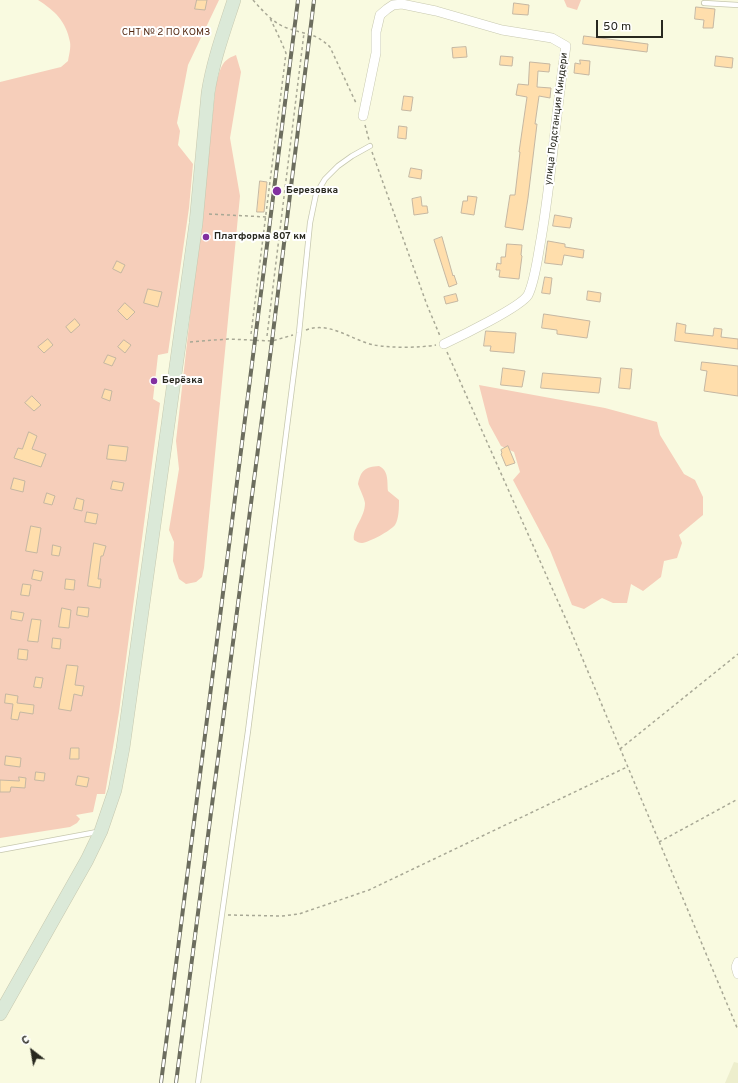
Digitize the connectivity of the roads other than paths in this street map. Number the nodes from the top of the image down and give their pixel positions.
1 (234, 0) edge
2 (704, 3) dead end
3 (738, 5) edge
4 (363, 116) road end
5 (370, 146) road end
6 (444, 344) road end
7 (101, 831) junction
8 (0, 850) edge
9 (738, 962) edge
10 (738, 974) edge
11 (0, 1014) edge
12 (198, 1083) edge

1 - 7 street
2 - 3 lane
4 - 6 street, улица Подстанция Киндери
5 - 12 lane
7 - 8 lane
7 - 11 street
9 - 10 street

